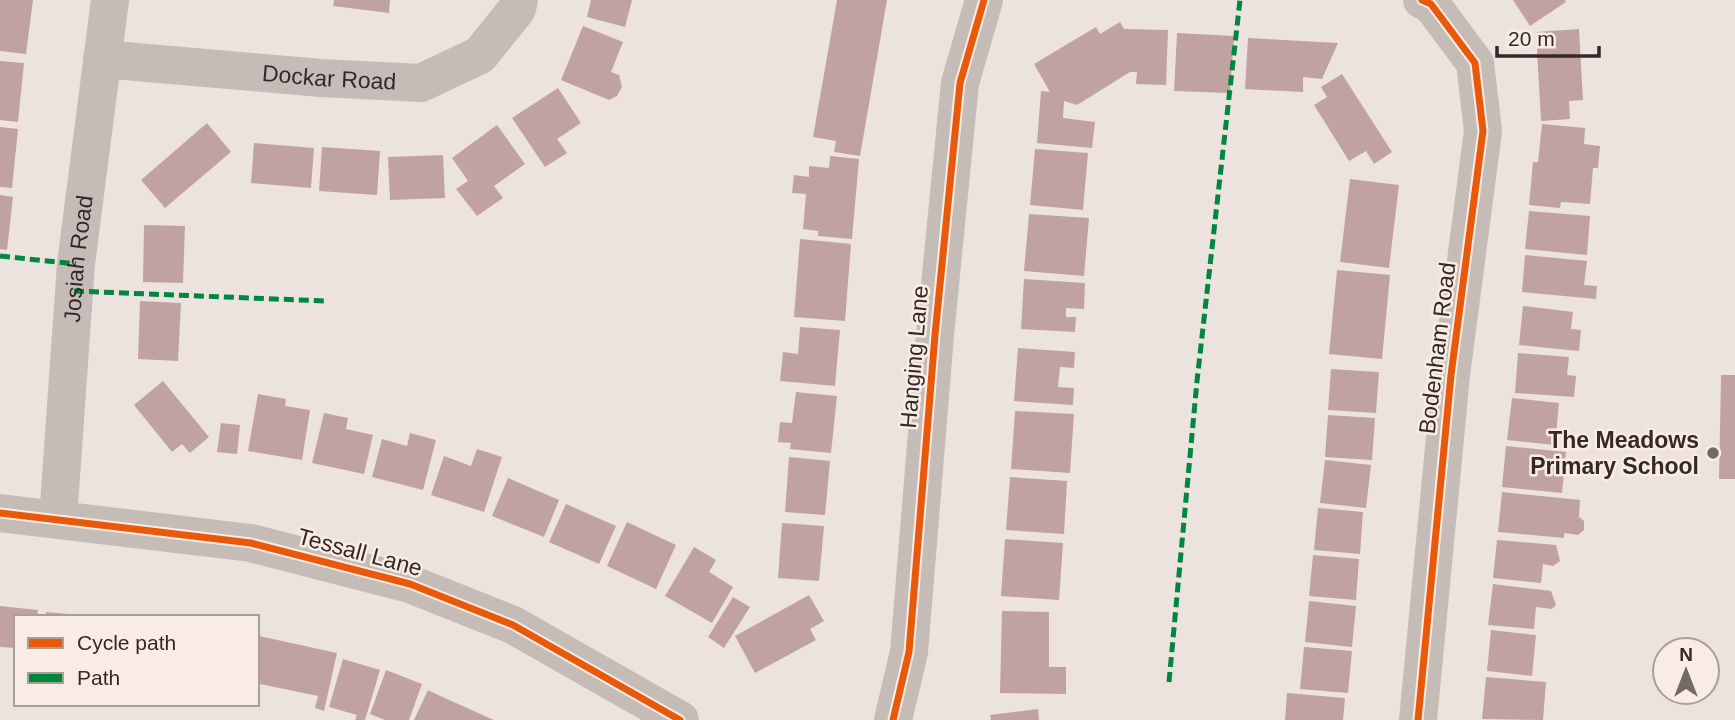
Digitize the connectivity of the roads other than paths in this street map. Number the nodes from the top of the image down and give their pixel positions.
1 (110, 0) edge
2 (519, 0) edge
3 (984, 0) edge
4 (1422, 0) edge
5 (102, 59) junction
6 (0, 513) edge
7 (58, 519) junction
8 (680, 720) edge
9 (893, 720) edge
10 (1418, 720) edge

1 - 5 street, Josiah Road
2 - 5 street, Dockar Road
3 - 9 street, Hanging Lane
4 - 10 street, Bodenham Road
5 - 7 street, Josiah Road
6 - 7 street, Tessall Lane
7 - 8 street, Tessall Lane

